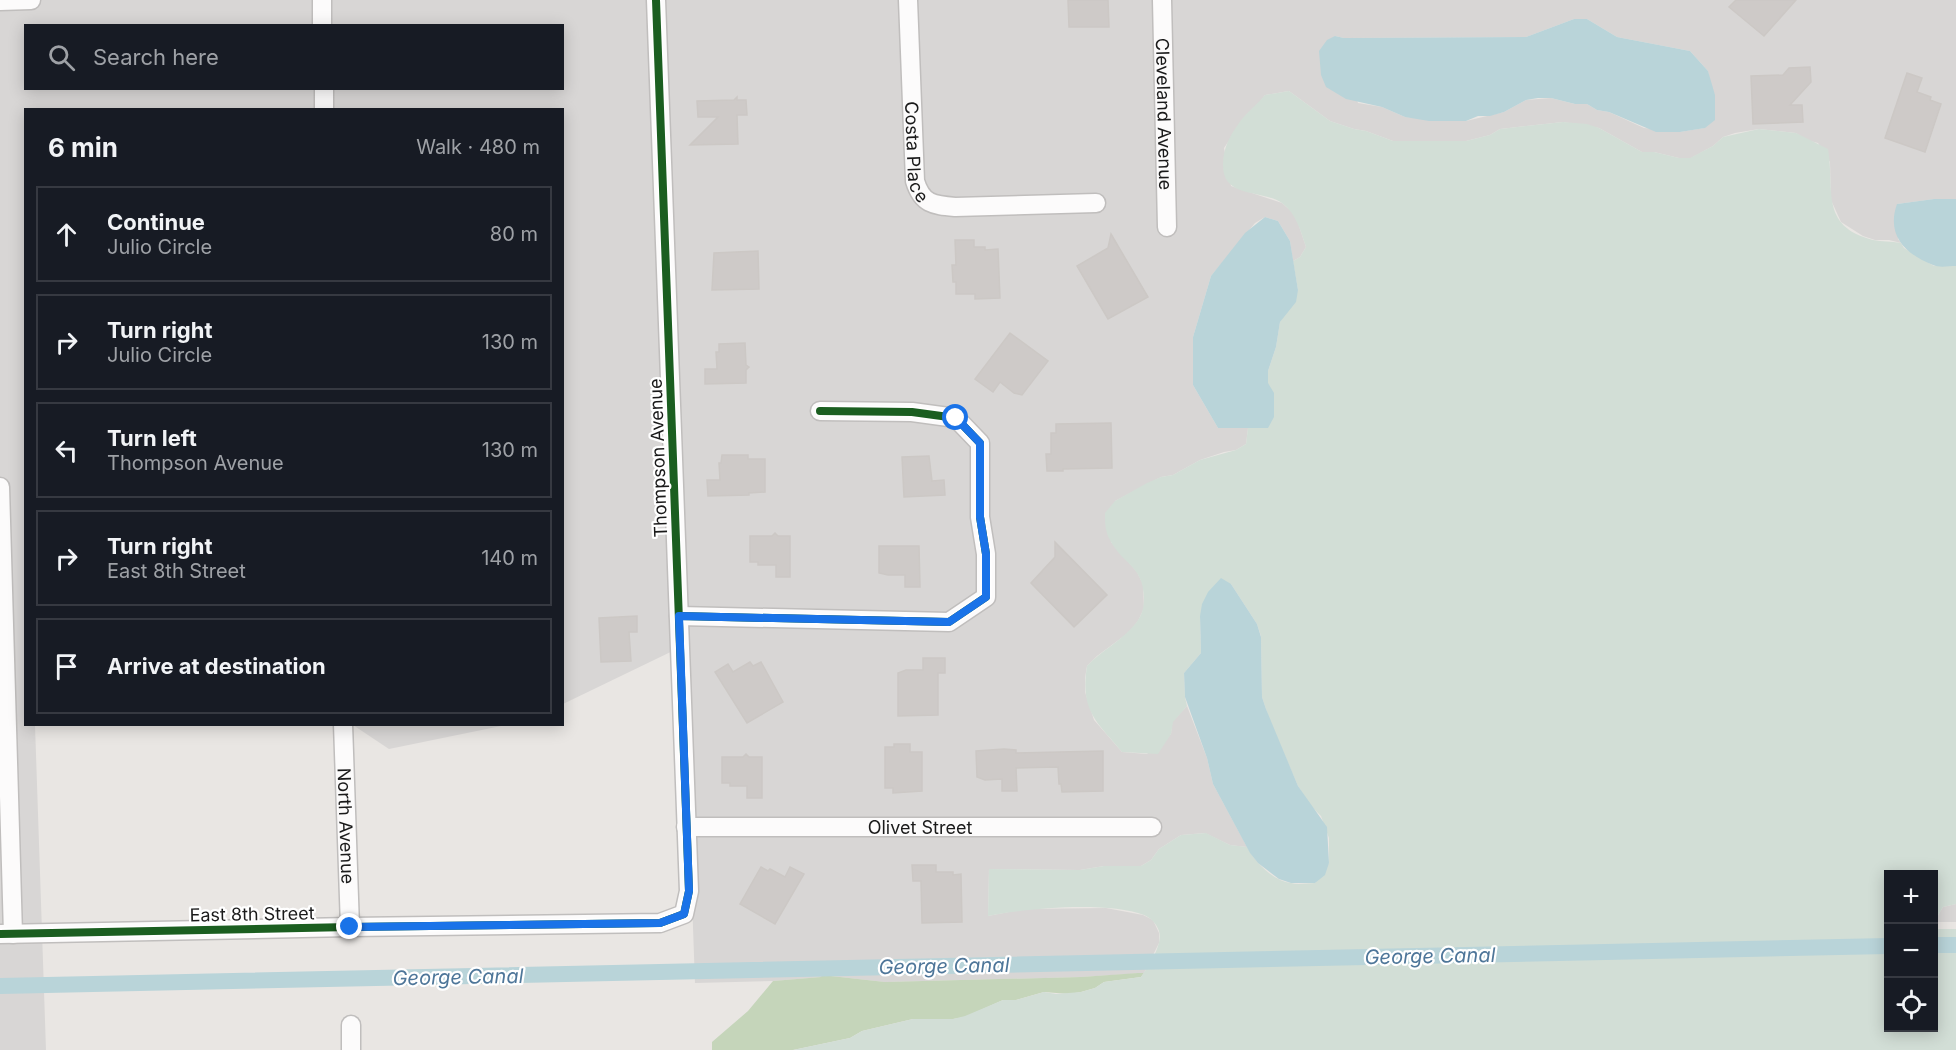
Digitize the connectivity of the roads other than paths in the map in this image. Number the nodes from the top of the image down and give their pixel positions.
1 (31, 0) edge
2 (322, 0) edge
3 (656, 0) edge
4 (908, 0) edge
5 (1161, 0) edge
6 (0, 1) edge
7 (322, 24) edge
8 (324, 90) edge
9 (324, 108) edge
10 (1096, 203) dead end
11 (1167, 227) dead end
12 (820, 411) dead end
13 (0, 487) edge
14 (679, 616) junction
15 (344, 726) edge
16 (686, 827) junction
17 (1152, 827) dead end
18 (684, 914) joint
19 (350, 927) junction
20 (7, 934) edge
21 (351, 1025) dead end
22 (351, 1050) edge

1 - 6 street
2 - 7 street
3 - 14 street, Thompson Avenue
4 - 10 street, Costa Place
5 - 11 street, Cleveland Avenue
8 - 9 street
12 - 14 street
13 - 20 street
14 - 16 street, Thompson Avenue
15 - 19 street, North Avenue
16 - 17 street, Olivet Street
16 - 18 street, Thompson Avenue
18 - 19 street, East 8th Street
19 - 20 street, East 8th Street
21 - 22 street

